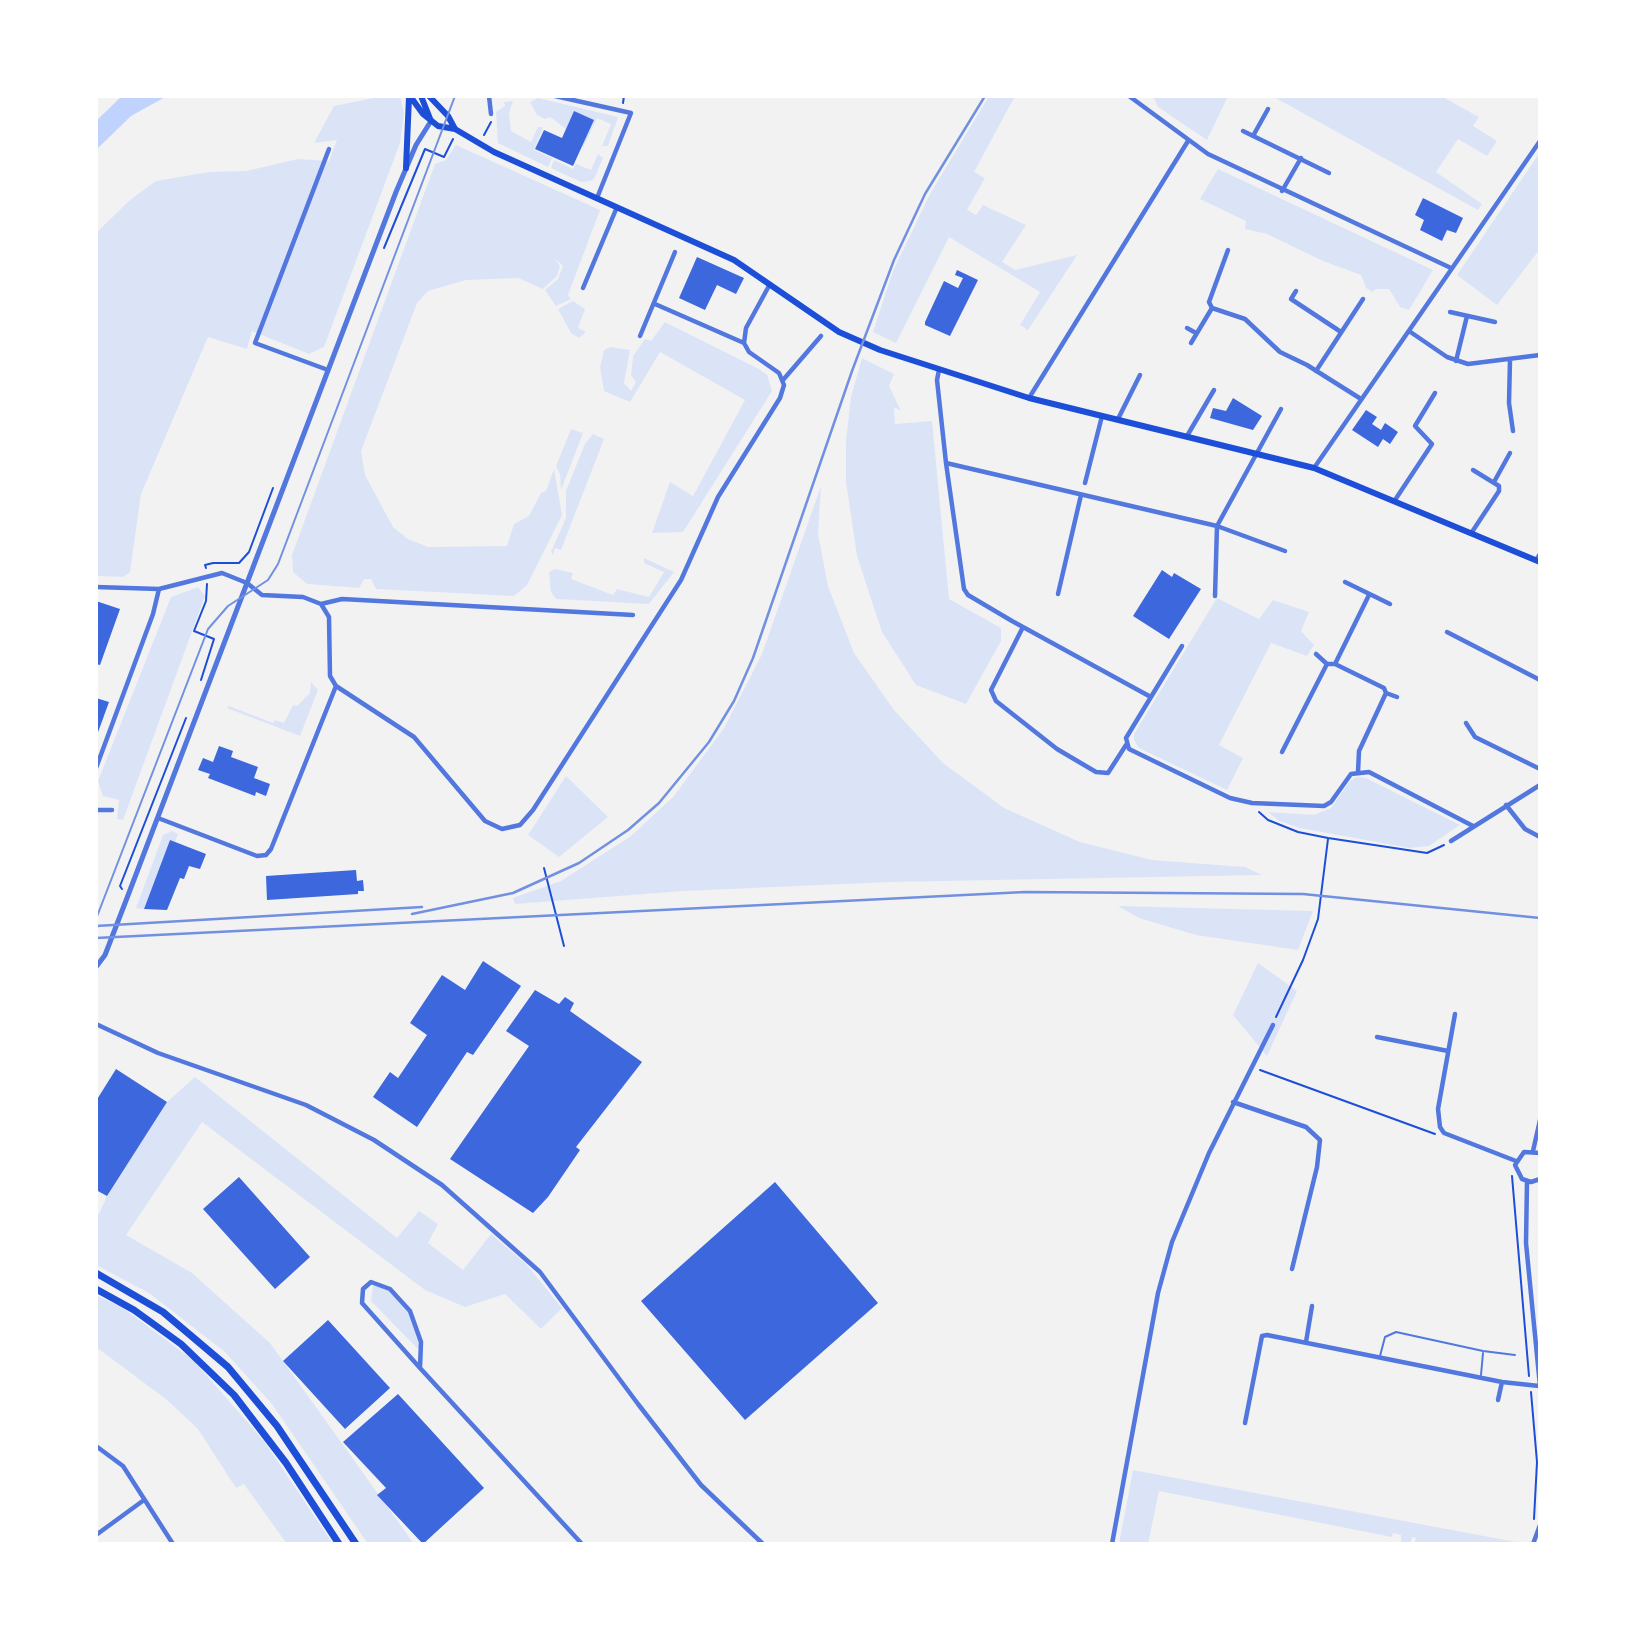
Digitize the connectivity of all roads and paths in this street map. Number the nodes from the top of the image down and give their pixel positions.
1 (410, 96) edge
2 (421, 96) edge
3 (429, 96) edge
4 (491, 96) edge
5 (555, 96) edge
6 (1130, 97) edge
7 (1268, 110) dead end
8 (491, 114) joint
9 (448, 116) junction
10 (431, 121) junction
11 (456, 130) junction
12 (1243, 131) dead end
13 (1253, 136) junction
14 (482, 137) dead end
15 (1188, 141) junction
16 (1540, 141) edge
17 (329, 149) dead end
18 (425, 149) dead end
19 (1301, 158) junction
20 (406, 168) junction
21 (1329, 173) dead end
22 (1282, 191) junction
23 (597, 198) junction
24 (617, 208) junction
25 (1228, 250) dead end
26 (675, 252) dead end
27 (1451, 268) junction
28 (770, 283) junction
29 (583, 288) dead end
30 (1296, 291) dead end
31 (1363, 299) dead end
32 (654, 304) junction
33 (1212, 308) junction
34 (1450, 312) dead end
35 (1467, 316) junction
36 (1495, 322) dead end
37 (1187, 328) dead end
38 (1409, 331) junction
39 (1341, 332) junction
40 (1196, 333) junction
41 (821, 336) dead end
42 (640, 337) dead end
43 (744, 342) junction
44 (1191, 343) dead end
45 (1540, 355) edge
46 (1510, 360) junction
47 (1456, 361) junction
48 (328, 370) junction
49 (939, 370) junction
50 (1316, 371) junction
51 (1140, 375) dead end
52 (783, 380) junction
53 (1214, 390) dead end
54 (1435, 393) dead end
55 (1029, 398) junction
56 (1361, 399) junction
57 (1281, 409) dead end
58 (1102, 415) junction
59 (1118, 419) junction
60 (1513, 430) dead end
61 (1187, 436) junction
62 (1510, 453) dead end
63 (1258, 454) junction
64 (946, 463) junction
65 (1314, 468) junction
66 (1473, 470) dead end
67 (1494, 482) junction
68 (1085, 483) dead end
69 (1081, 495) junction
70 (1395, 500) junction
71 (1217, 526) junction
72 (1472, 533) junction
73 (1285, 551) dead end
74 (1538, 559) edge
75 (206, 575) junction
76 (1345, 582) dead end
77 (247, 583) junction
78 (96, 587) edge
79 (159, 590) junction
80 (1058, 594) dead end
81 (1369, 595) junction
82 (1215, 596) dead end
83 (321, 604) junction
84 (1390, 604) dead end
85 (633, 615) dead end
86 (1023, 627) junction
87 (1447, 632) dead end
88 (1182, 646) dead end
89 (1315, 654) dead end
90 (1327, 664) junction
91 (1335, 664) junction
92 (1540, 680) edge
93 (336, 686) junction
94 (198, 687) dead end
95 (1387, 693) junction
96 (1149, 696) junction
97 (1397, 697) dead end
98 (190, 708) dead end
99 (1466, 723) dead end
100 (1127, 744) junction
101 (1282, 752) dead end
102 (96, 768) edge
103 (1540, 769) edge
104 (1358, 772) junction
105 (1540, 785) edge
106 (1252, 803) junction
107 (1506, 805) junction
108 (96, 810) edge
109 (111, 810) dead end
110 (158, 818) junction
111 (1473, 826) junction
112 (1540, 837) edge
113 (1328, 838) junction
114 (1451, 841) joint
115 (544, 868) dead end
116 (127, 898) junction
117 (564, 946) dead end
118 (96, 967) edge
119 (1455, 1014) dead end
120 (96, 1024) edge
121 (1273, 1025) joint
122 (1377, 1037) dead end
123 (1448, 1051) junction
124 (1252, 1068) junction
125 (1233, 1102) junction
126 (1540, 1120) edge
127 (1439, 1136) dead end
128 (1533, 1151) junction
129 (1540, 1153) edge
130 (1516, 1161) junction
131 (1509, 1169) dead end
132 (1540, 1179) edge
133 (1527, 1181) junction
134 (1292, 1269) dead end
135 (96, 1273) edge
136 (96, 1289) edge
137 (1312, 1306) dead end
138 (1526, 1339) dead end
139 (1306, 1342) junction
140 (1483, 1352) junction
141 (1515, 1355) dead end
142 (1380, 1357) junction
143 (420, 1368) junction
144 (1481, 1378) junction
145 (1502, 1382) junction
146 (1540, 1387) edge
147 (1498, 1400) dead end
148 (1245, 1423) dead end
149 (1534, 1423) dead end
150 (96, 1446) edge
151 (144, 1500) junction
152 (1537, 1524) edge
153 (96, 1535) edge
154 (173, 1544) edge
155 (339, 1544) edge
156 (356, 1544) edge
157 (582, 1544) edge
158 (763, 1544) edge
159 (1112, 1544) edge
160 (1534, 1544) edge

1 - 10 main road
1 - 20 main road
2 - 10 main road
3 - 9 main road
4 - 8 street
5 - 23 street
6 - 15 street
7 - 13 street
8 - 14 path
9 - 10 main road
9 - 11 main road
10 - 11 main road
10 - 20 street
11 - 18 path
11 - 23 main road
12 - 13 street
13 - 19 street
15 - 22 street
15 - 55 street
16 - 27 street
17 - 48 street
19 - 21 street
19 - 22 street
20 - 48 street
22 - 27 street
23 - 24 main road
24 - 28 main road
24 - 29 street
25 - 33 street
26 - 32 street
27 - 38 street
28 - 43 street
28 - 49 main road
30 - 39 street
31 - 39 street
32 - 42 street
32 - 43 street
33 - 40 street
33 - 50 street
34 - 35 street
35 - 36 street
35 - 47 street
37 - 40 street
38 - 47 street
38 - 56 street
39 - 50 street
40 - 44 street
41 - 52 street
43 - 52 street
45 - 46 street
46 - 47 street
46 - 60 street
48 - 77 street
49 - 55 main road
49 - 64 street
50 - 56 street
51 - 59 street
52 - 93 street
53 - 61 street
54 - 70 street
55 - 58 main road
56 - 65 street
57 - 63 street
58 - 59 main road
58 - 68 street
59 - 61 main road
61 - 63 main road
62 - 67 street
63 - 65 main road
63 - 71 street
64 - 69 street
64 - 86 street
65 - 70 main road
66 - 67 street
67 - 72 street
69 - 71 street
69 - 80 street
70 - 72 main road
71 - 73 street
71 - 82 street
72 - 74 main road
75 - 77 street
75 - 79 street
75 - 94 path
76 - 81 street
77 - 83 street
77 - 110 street
78 - 79 street
79 - 102 street
81 - 84 street
81 - 91 street
83 - 85 street
83 - 93 street
86 - 96 street
86 - 100 street
87 - 92 street
88 - 96 street
89 - 90 street
90 - 91 street
90 - 101 street
91 - 95 street
93 - 110 street
95 - 97 street
95 - 104 street
96 - 100 street
98 - 116 path
99 - 103 street
100 - 106 street
104 - 106 street
104 - 111 street
105 - 107 street
106 - 113 path
107 - 111 street
107 - 112 street
108 - 109 street
110 - 116 street
111 - 114 street
113 - 114 path
113 - 121 path
115 - 117 path
116 - 118 street
119 - 123 street
120 - 158 street
121 - 124 street
122 - 123 street
123 - 130 street
124 - 125 street
124 - 127 path
125 - 134 street
125 - 159 street
126 - 128 street
128 - 129 street
128 - 130 street
130 - 133 street
131 - 138 path
132 - 133 street
133 - 146 street
135 - 156 highway
136 - 155 highway
137 - 139 street
139 - 142 street
139 - 148 street
140 - 141 lane
140 - 142 lane
140 - 144 lane
142 - 144 street
143 - 143 street
143 - 157 street
144 - 145 street
145 - 146 street
145 - 147 street
149 - 152 path
150 - 151 street
151 - 153 street
151 - 154 street
152 - 160 street

